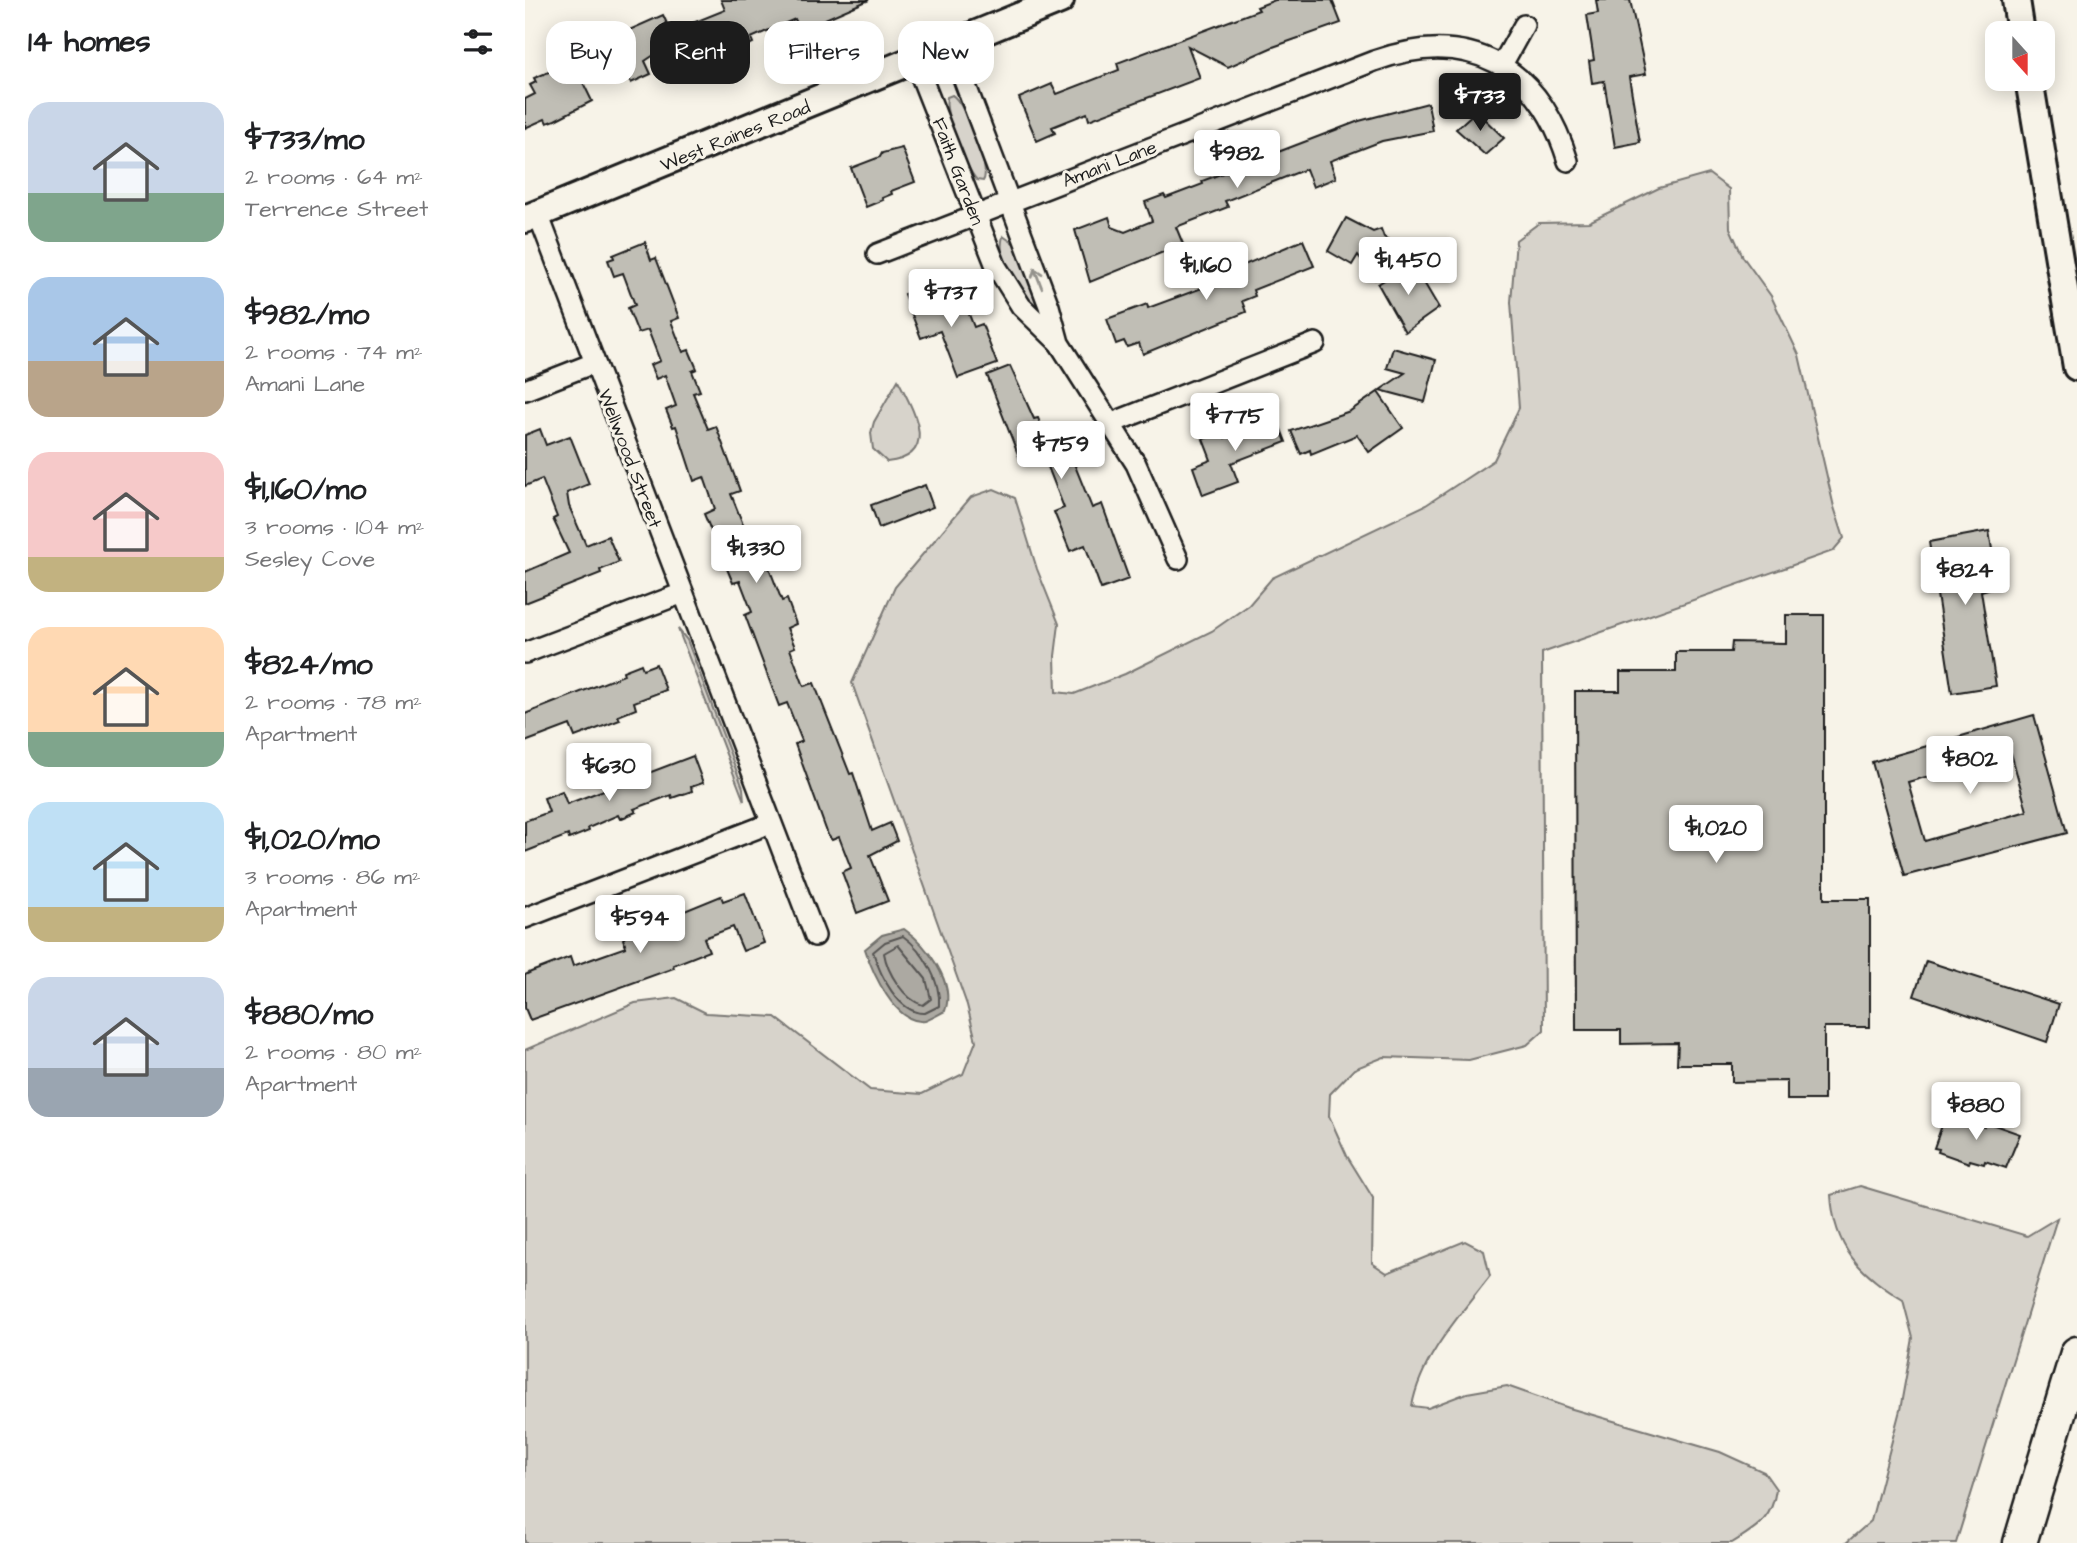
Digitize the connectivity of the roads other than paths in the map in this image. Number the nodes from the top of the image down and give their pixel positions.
1 (1060, 0) edge
2 (2016, 0) edge
3 (2019, 21) edge
4 (1524, 25) dead end
5 (994, 28) edge
6 (1503, 63) junction
7 (898, 68) edge
8 (924, 84) edge
9 (965, 84) edge
10 (2031, 91) edge
11 (1568, 160) dead end
12 (1009, 202) junction
13 (976, 215) junction
14 (532, 217) edge
15 (877, 254) dead end
16 (1315, 342) dead end
17 (1059, 343) junction
18 (594, 363) junction
19 (2077, 367) edge
20 (525, 390) edge
21 (1112, 423) junction
22 (1178, 559) dead end
23 (683, 593) junction
24 (525, 653) edge
25 (771, 822) junction
26 (525, 918) edge
27 (815, 936) dead end
28 (2077, 1353) edge
29 (2020, 1543) edge

1 - 5 main road, West Raines Road
2 - 3 main road
4 - 6 street
6 - 11 street
6 - 12 street, Amani Lane
7 - 14 main road, West Raines Road
8 - 13 street, Faith Garden
9 - 12 street, Faith Garden
10 - 19 main road
12 - 13 street, Amani Lane
17 -> 12 street, Faith Garden
13 - 15 street, Amani Lane
13 - 17 street, Faith Garden
14 - 18 street, Wellwood Street
16 - 21 street
17 - 21 street, Faith Garden
18 - 20 street
18 - 23 street, Wellwood Street
21 - 22 street, Faith Garden
23 - 24 street
23 - 25 street, Wellwood Street
25 - 26 street
25 - 27 street, Wellwood Street
28 - 29 highway

